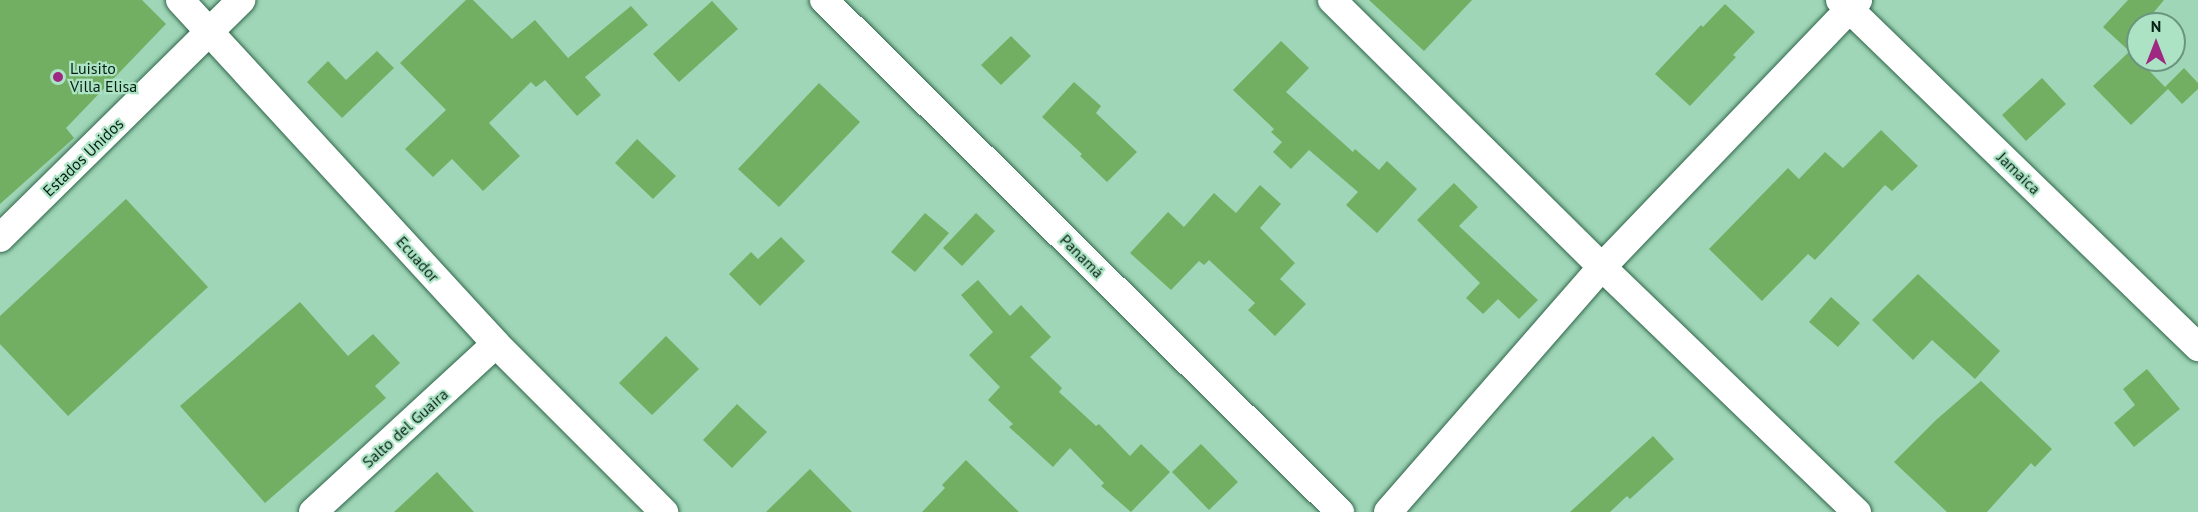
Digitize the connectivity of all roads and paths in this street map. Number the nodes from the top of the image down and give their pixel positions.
1 (180, 0) edge
2 (241, 0) edge
3 (824, 0) edge
4 (1332, 0) edge
5 (1849, 3) edge
6 (210, 32) junction
7 (0, 238) edge
8 (1602, 267) junction
9 (496, 344) junction
10 (2198, 347) edge
11 (313, 512) edge
12 (664, 512) edge
13 (1340, 512) edge
14 (1388, 512) edge
15 (1857, 512) edge

1 - 6 street, Ecuador
2 - 6 street, Estados Unidos
3 - 13 street, Panamá
4 - 8 street
5 - 8 street
5 - 10 street, Jamaica
6 - 7 street, Estados Unidos
6 - 9 street, Ecuador
8 - 14 street
8 - 15 street
9 - 11 street, Salto del Guaira
9 - 12 street, Ecuador

